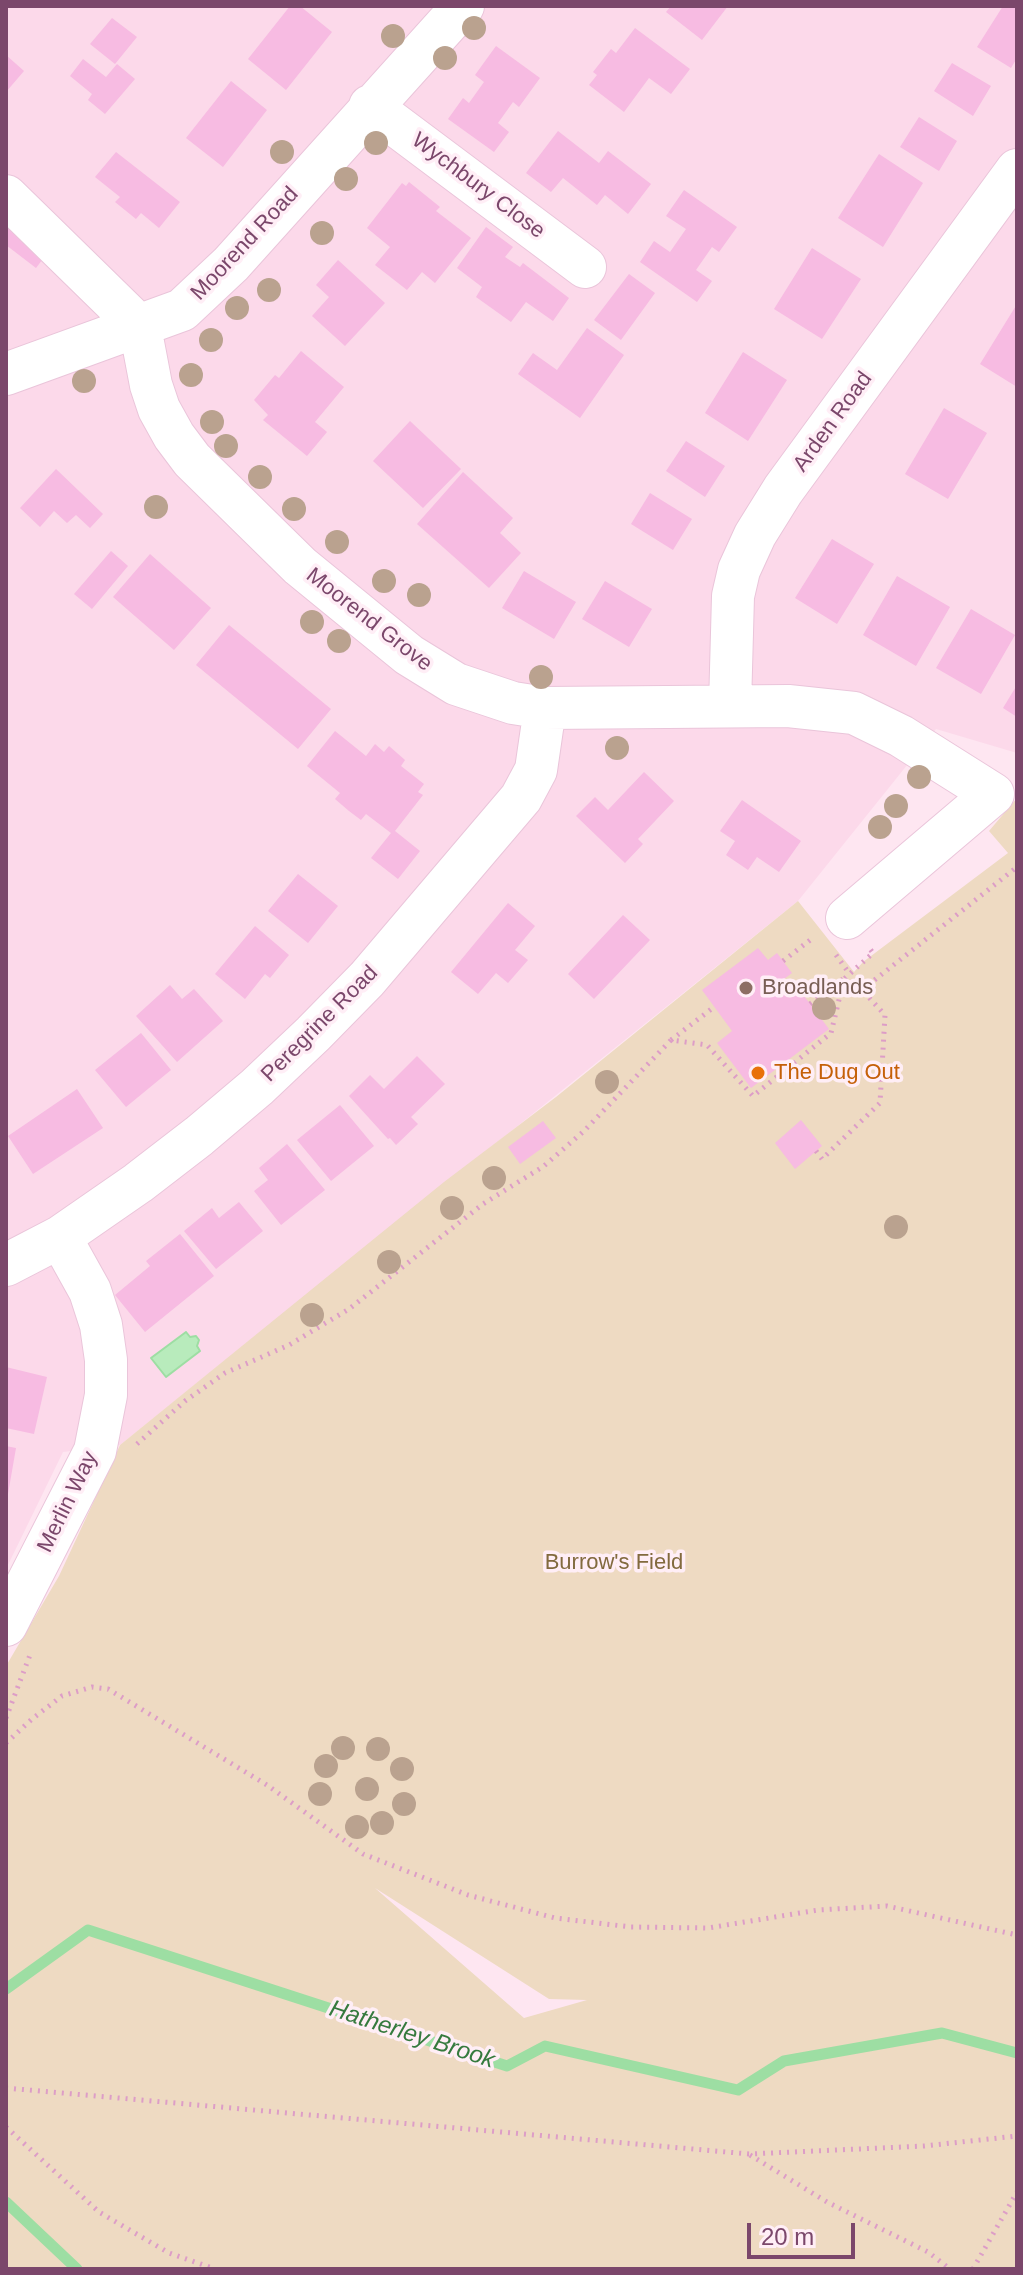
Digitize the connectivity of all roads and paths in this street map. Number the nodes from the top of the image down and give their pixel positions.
1 (463, 6) edge
2 (370, 106) junction
3 (1017, 170) edge
4 (6, 196) edge
5 (585, 267) dead end
6 (140, 327) junction
7 (6, 374) edge
8 (730, 706) junction
9 (545, 708) junction
10 (1017, 867) edge
11 (831, 932) junction
12 (783, 961) dead end
13 (848, 977) junction
14 (862, 990) junction
15 (810, 1004) dead end
16 (714, 1007) dead end
17 (671, 1040) junction
18 (816, 1151) dead end
19 (60, 1237) junction
20 (6, 1265) edge
21 (129, 1451) dead end
22 (18, 1640) edge
23 (6, 1718) edge
24 (6, 1743) edge
25 (1017, 1935) edge
26 (6, 2088) edge
27 (6, 2127) edge
28 (1017, 2136) edge
29 (749, 2154) junction
30 (1017, 2192) edge
31 (215, 2269) edge
32 (950, 2269) edge
33 (973, 2269) edge

1 - 2 street, Moorend Road
2 - 5 street, Wychbury Close
2 - 6 street, Moorend Road
3 - 8 street, Arden Road
4 - 6 street
6 - 7 street, Moorend Road
6 - 9 street, Moorend Grove
8 - 9 street, Moorend Grove
8 - 11 street, Moorend Grove
9 - 19 street, Peregrine Road
10 - 14 path
11 - 12 path
11 - 13 path
11 - 13 path
13 - 14 path
13 - 15 path
13 - 17 path
14 - 18 path
16 - 17 path
17 - 21 path
19 - 20 street, Peregrine Road
19 - 22 street, Merlin Way
22 - 23 path
24 - 25 path
26 - 29 path
27 - 31 path
28 - 29 path
29 - 32 path
30 - 33 path

